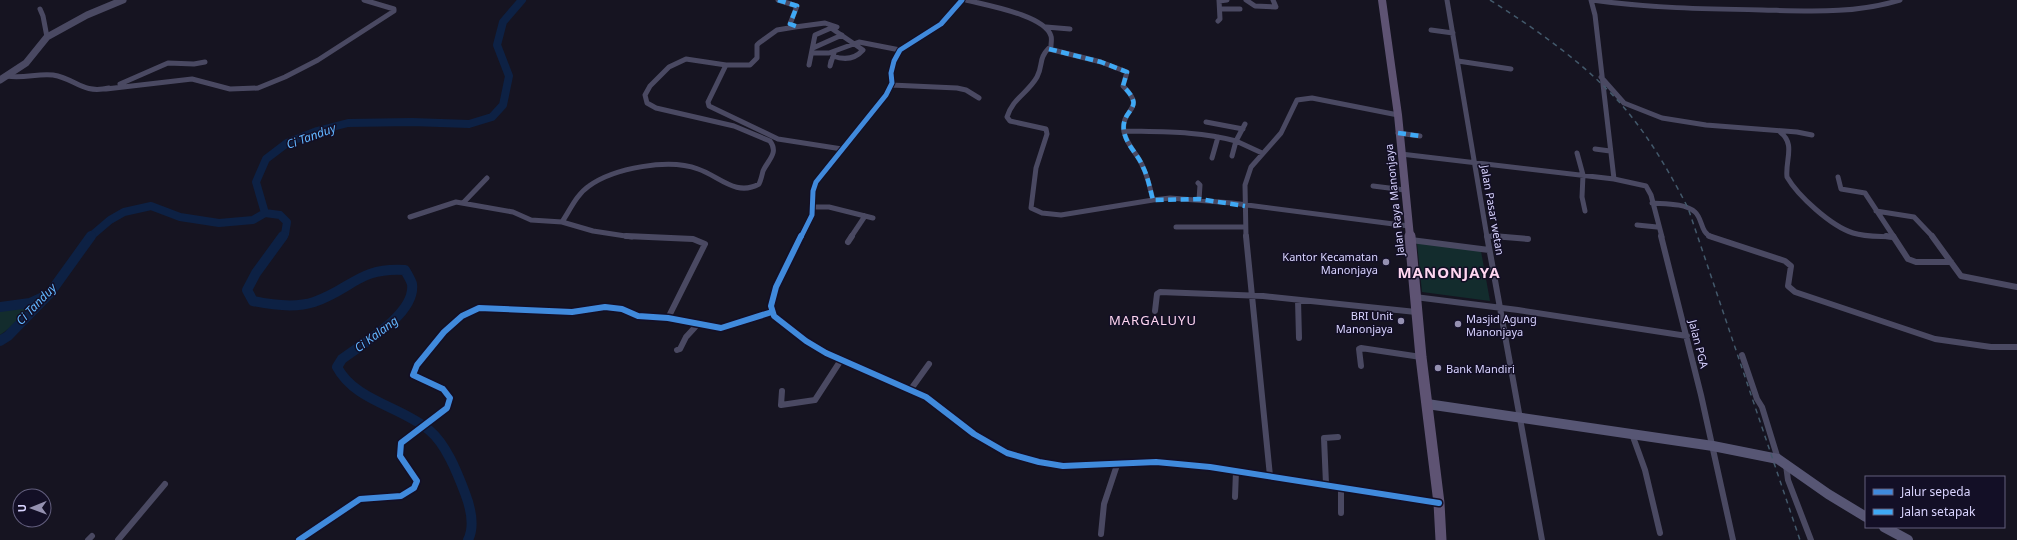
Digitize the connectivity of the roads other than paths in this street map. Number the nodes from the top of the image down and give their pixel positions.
1 (123, 0) edge
2 (364, 0) edge
3 (778, 0) edge
4 (962, 0) edge
5 (966, 0) edge
6 (1219, 0) edge
7 (1227, 0) edge
8 (1246, 0) edge
9 (1273, 0) edge
10 (1382, 0) edge
11 (1447, 0) edge
12 (1592, 0) edge
13 (1900, 0) edge
14 (40, 9) dead end
15 (1221, 9) junction
16 (1240, 9) dead end
17 (1228, 10) junction
18 (795, 27) junction
19 (1046, 28) junction
20 (1070, 28) dead end
21 (1431, 30) dead end
22 (1453, 33) junction
23 (842, 35) junction
24 (46, 37) junction
25 (856, 42) junction
26 (1049, 49) junction
27 (812, 50) junction
28 (900, 50) junction
29 (834, 53) junction
30 (831, 61) dead end
31 (1458, 61) junction
32 (204, 62) dead end
33 (809, 65) dead end
34 (726, 66) junction
35 (1511, 69) dead end
36 (7, 76) junction
37 (1601, 77) junction
38 (0, 80) edge
39 (891, 85) junction
40 (106, 89) junction
41 (979, 98) dead end
42 (1398, 115) junction
43 (1206, 122) dead end
44 (1124, 131) junction
45 (1778, 131) junction
46 (1398, 133) junction
47 (1812, 135) dead end
48 (1420, 136) dead end
49 (1218, 137) junction
50 (778, 139) junction
51 (770, 141) junction
52 (1236, 141) junction
53 (842, 149) junction
54 (1595, 149) dead end
55 (1610, 152) junction
56 (1262, 153) junction
57 (1577, 153) dead end
58 (1401, 154) junction
59 (1232, 156) dead end
60 (1212, 158) dead end
61 (1475, 163) junction
62 (1583, 176) junction
63 (1838, 177) dead end
64 (487, 178) dead end
65 (1614, 179) junction
66 (1198, 183) dead end
67 (1373, 186) dead end
68 (1405, 190) junction
69 (1153, 200) junction
70 (1199, 200) junction
71 (463, 202) junction
72 (1652, 203) junction
73 (1244, 206) junction
74 (814, 208) junction
75 (1584, 211) dead end
76 (1876, 211) junction
77 (865, 216) junction
78 (410, 217) dead end
79 (873, 218) dead end
80 (562, 222) junction
81 (1637, 225) dead end
82 (1409, 226) junction
83 (1176, 227) dead end
84 (1245, 227) junction
85 (1658, 227) junction
86 (1488, 236) junction
87 (1893, 237) junction
88 (1528, 239) dead end
89 (1411, 240) junction
90 (848, 242) dead end
91 (1489, 250) junction
92 (1951, 262) junction
93 (2017, 287) edge
94 (1251, 295) junction
95 (1415, 297) junction
96 (1298, 300) junction
97 (1500, 308) junction
98 (1156, 311) dead end
99 (772, 312) junction
100 (1416, 312) junction
101 (668, 318) junction
102 (698, 324) junction
103 (1686, 336) junction
104 (1299, 338) dead end
105 (2017, 346) edge
106 (677, 350) dead end
107 (1742, 355) dead end
108 (1421, 357) junction
109 (841, 360) junction
110 (929, 364) dead end
111 (1361, 366) dead end
112 (911, 389) junction
113 (782, 391) dead end
114 (1426, 404) junction
115 (1520, 418) junction
116 (1632, 434) junction
117 (1338, 437) dead end
118 (1713, 446) junction
119 (1782, 462) junction
120 (1117, 464) junction
121 (1236, 471) junction
122 (1270, 476) junction
123 (166, 484) dead end
124 (1326, 484) junction
125 (1341, 487) junction
126 (1235, 497) dead end
127 (1439, 503) junction
128 (1341, 513) dead end
129 (1865, 515) edge
130 (1886, 528) edge
131 (1660, 533) dead end
132 (1101, 534) dead end
133 (118, 540) edge
134 (299, 540) edge
135 (1441, 540) edge
136 (1542, 540) edge
137 (1733, 540) edge
138 (1810, 540) edge
139 (1908, 540) edge

1 - 24 street
2 - 40 street
3 - 18 street
4 - 28 street
5 - 19 street
6 - 7 street
6 - 15 street
8 - 9 street
10 - 42 main road, Jalan Raya Manonjaya
11 - 22 street, Jalan Pasar wetan
12 - 13 street
12 - 37 street
14 - 24 street
15 - 17 street
15 - 17 street
16 - 17 street
18 - 25 street
18 - 34 street
19 - 20 street
19 - 26 street
21 - 22 street
22 - 31 street, Jalan Pasar wetan
23 - 25 street
23 - 27 street
23 - 27 street
24 - 36 street
25 - 28 street
25 - 29 street
25 - 29 street
26 - 44 street
26 - 69 street
27 - 29 street
27 - 33 street
28 - 39 street
29 - 30 street
31 - 35 street
31 - 61 street, Jalan Pasar wetan
32 - 40 street
34 - 50 street
34 - 51 street
36 - 38 street
36 - 40 street
37 - 45 street
37 - 55 street
39 - 41 street
39 - 53 street
42 - 46 main road, Jalan Raya Manonjaya
42 - 56 street
43 - 52 street
44 - 49 street
44 - 69 street
45 - 47 street
45 - 87 street
46 - 48 street
46 - 58 main road, Jalan Raya Manonjaya
49 - 52 street
49 - 60 street
50 - 51 street
50 - 53 street
51 - 80 street
52 - 56 street
52 - 59 street
53 - 74 street
54 - 55 street
55 - 65 street
56 - 73 street
57 - 62 street
58 - 61 street
58 - 68 main road, Jalan Raya Manonjaya
61 - 62 street
61 - 86 street, Jalan Pasar wetan
62 - 65 street
62 - 75 street
63 - 76 street
64 - 71 street
65 - 72 street, Jalan PGA
66 - 70 street
67 - 68 street
68 - 82 main road, Jalan Raya Manonjaya
69 - 70 street
70 - 73 street
71 - 78 street
71 - 80 street
72 - 85 street, Jalan PGA
72 - 105 street
73 - 82 street
73 - 84 street
74 - 77 street
74 - 99 street
76 - 87 street
76 - 92 street
77 - 79 street
77 - 90 street
80 - 101 street
81 - 85 street
82 - 89 main road, Jalan Raya Manonjaya
83 - 84 street
84 - 94 street
85 - 103 street, Jalan PGA
86 - 88 street
86 - 91 street, Jalan Pasar wetan
87 - 92 street
89 - 91 street
89 - 95 main road, Jalan Raya Manonjaya
91 - 97 street, Jalan Pasar wetan
92 - 93 street
94 - 96 street
94 - 98 street
94 - 122 street
95 - 97 street
95 - 100 main road, Jalan Raya Manonjaya
96 - 100 street
96 - 104 street
97 - 103 street
97 - 115 street, Jalan Pasar wetan
99 - 102 street
99 - 109 street
100 - 108 main road, Jalan Raya Manonjaya
101 - 102 street
101 - 134 street
102 - 106 street
103 - 118 street, Jalan PGA
107 - 119 street
108 - 111 street
108 - 114 main road, Jalan Raya Manonjaya
109 - 112 street
109 - 113 street
110 - 112 street
112 - 120 street
114 - 115 main road
114 - 127 main road, Jalan Raya Manonjaya
115 - 116 main road
115 - 136 street, Jalan Pasar wetan
116 - 118 main road
116 - 131 street
117 - 124 street
118 - 119 main road
118 - 137 street, Jalan PGA
119 - 129 main road
119 - 138 street
120 - 121 street
120 - 132 street
121 - 122 street
121 - 126 street
122 - 124 street
123 - 133 street
124 - 125 street
125 - 127 street
125 - 128 street
127 - 135 main road, Jalan Raya Manonjaya
130 - 139 main road

